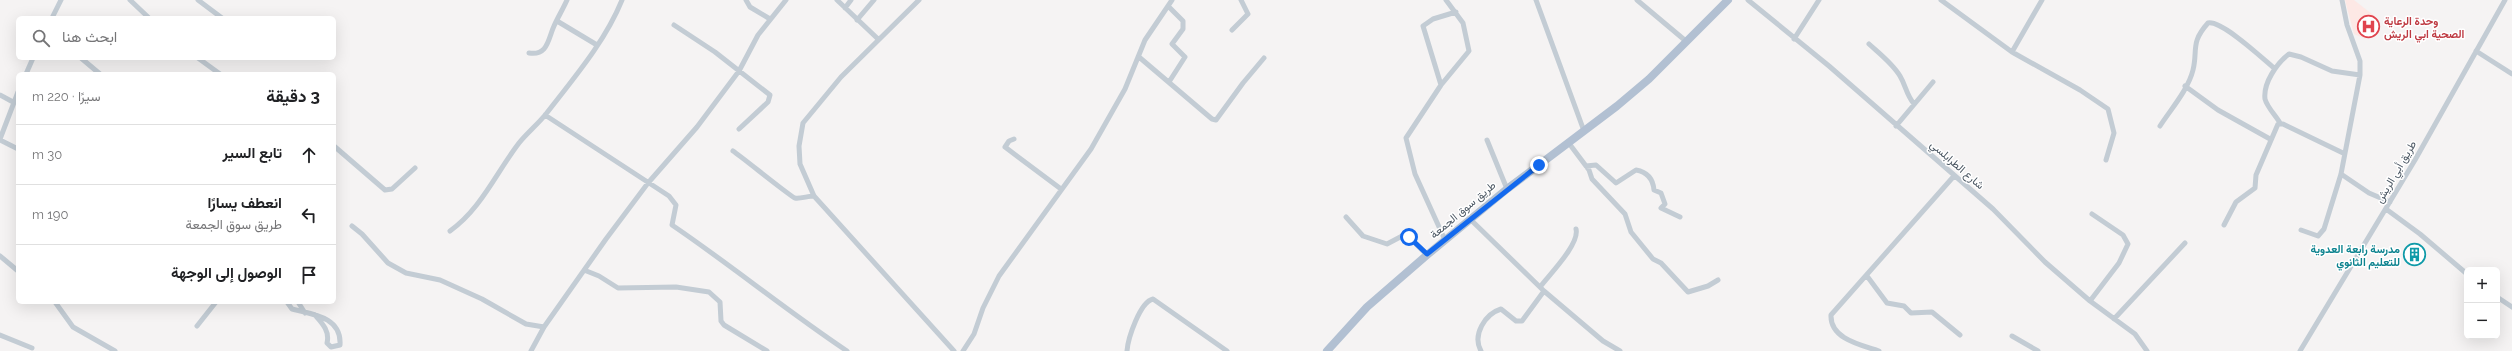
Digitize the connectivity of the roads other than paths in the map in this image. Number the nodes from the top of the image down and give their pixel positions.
1 (61, 0) edge
2 (130, 0) edge
3 (198, 0) edge
4 (567, 0) edge
5 (622, 0) edge
6 (746, 0) edge
7 (786, 0) edge
8 (836, 0) edge
9 (851, 0) edge
10 (874, 0) edge
11 (919, 0) edge
12 (1172, 0) edge
13 (1241, 0) edge
14 (1446, 0) edge
15 (1536, 0) edge
16 (1637, 0) edge
17 (1728, 0) edge
18 (1748, 0) edge
19 (1819, 0) edge
20 (1941, 0) edge
21 (2042, 0) edge
22 (2342, 0) edge
23 (2505, 0) edge
24 (1168, 6) junction
25 (845, 8) junction
26 (1456, 12) junction
27 (53, 16) edge
28 (147, 16) edge
29 (219, 16) edge
30 (770, 20) junction
31 (857, 20) junction
32 (557, 21) junction
33 (674, 25) dead end
34 (1232, 30) dead end
35 (878, 39) junction
36 (1794, 39) junction
37 (1687, 42) junction
38 (1869, 44) dead end
39 (597, 45) junction
40 (2012, 52) junction
41 (2476, 52) junction
42 (529, 53) dead end
43 (1139, 57) junction
44 (1264, 58) dead end
45 (33, 60) edge
46 (83, 60) edge
47 (201, 60) edge
48 (2275, 69) junction
49 (739, 71) junction
50 (27, 72) edge
51 (98, 72) edge
52 (217, 72) edge
53 (2512, 74) edge
54 (2360, 75) junction
55 (1169, 82) junction
56 (1933, 82) dead end
57 (1441, 85) junction
58 (2185, 86) junction
59 (0, 95) edge
60 (16, 96) edge
61 (13, 102) junction
62 (1914, 104) junction
63 (545, 115) junction
64 (2280, 124) junction
65 (1896, 126) junction
66 (2160, 126) dead end
67 (740, 129) dead end
68 (1584, 131) junction
69 (0, 139) edge
70 (1014, 139) dead end
71 (2270, 139) junction
72 (1488, 140) dead end
73 (1568, 142) junction
74 (16, 148) edge
75 (336, 148) edge
76 (733, 151) dead end
77 (2343, 153) junction
78 (2106, 160) dead end
79 (1586, 166) junction
80 (415, 168) dead end
81 (2341, 174) junction
82 (1954, 176) junction
83 (648, 183) junction
84 (1507, 188) junction
85 (1061, 189) junction
86 (814, 196) junction
87 (2390, 202) junction
88 (2386, 209) junction
89 (2092, 214) dead end
90 (1346, 217) dead end
91 (1680, 217) dead end
92 (1470, 219) junction
93 (2224, 225) dead end
94 (352, 226) dead end
95 (1576, 229) dead end
96 (2301, 230) dead end
97 (450, 231) dead end
98 (1445, 240) junction
99 (2185, 243) dead end
100 (1427, 254) junction
101 (0, 256) edge
102 (16, 269) edge
103 (584, 270) junction
104 (2464, 271) edge
105 (1867, 276) junction
106 (1718, 280) dead end
107 (1540, 287) junction
108 (1544, 291) junction
109 (2500, 299) edge
110 (2090, 302) junction
111 (56, 304) edge
112 (214, 304) edge
113 (288, 304) edge
114 (293, 304) edge
115 (299, 304) edge
116 (2512, 307) edge
117 (292, 309) junction
118 (305, 313) junction
119 (315, 314) junction
120 (2114, 319) junction
121 (197, 326) dead end
122 (544, 327) junction
123 (0, 335) edge
124 (1960, 335) dead end
125 (2012, 336) dead end
126 (32, 348) dead end
127 (115, 351) edge
128 (531, 351) edge
129 (767, 351) edge
130 (847, 351) edge
131 (954, 351) edge
132 (963, 351) edge
133 (1127, 351) edge
134 (1227, 351) edge
135 (1327, 351) edge
136 (1481, 351) edge
137 (1620, 351) edge
138 (1879, 351) edge
139 (2038, 351) edge
140 (2147, 351) edge
141 (2300, 351) edge

1 - 27 street
2 - 28 street
3 - 29 street
4 - 32 street
5 - 39 street
6 - 30 street
7 - 30 street
8 - 25 street
9 - 25 street
10 - 31 street
11 - 35 street
12 - 24 street
13 - 34 street
14 - 26 street
15 - 68 street
16 - 37 street
17 - 37 main road, طريق سوق الجمعة
18 - 36 street, شارع الطرابلسي
19 - 36 street
20 - 40 street
21 - 40 street
22 - 54 street
23 - 41 street, طريق أبي الريش
24 - 43 street
24 - 55 street
25 - 31 street
26 - 57 street
26 - 57 street
30 - 49 street
31 - 35 street
32 - 39 street
32 - 42 street
33 - 49 street
35 - 86 street
36 - 65 street, شارع الطرابلسي
37 - 68 main road, طريق سوق الجمعة
38 - 62 street
39 - 63 street
40 - 78 street
41 - 53 street
41 - 87 street, طريق أبي الريش
43 - 55 street
43 - 85 street
44 - 55 street
45 - 50 street
46 - 51 street
47 - 52 street
48 - 54 street
48 - 58 street
48 - 64 street
49 - 67 street
49 - 83 street
54 - 77 street
56 - 62 street
57 - 98 street
58 - 66 street
58 - 71 street
59 - 61 street
60 - 61 street
61 - 69 street
62 - 65 street
63 - 83 street
63 - 97 street
64 - 71 street
64 - 77 street
65 - 82 street, شارع الطرابلسي
68 - 73 main road, طريق سوق الجمعة
69 - 74 street
70 - 85 street
71 - 93 street
72 - 84 street
73 - 79 street
73 - 84 main road, طريق سوق الجمعة
75 - 80 street
76 - 86 street
77 - 81 street
79 - 91 street
79 - 106 street
81 - 87 street
81 - 96 street
82 - 105 street
82 - 110 street, شارع الطرابلسي
83 - 103 street
83 - 130 street
84 - 92 main road, طريق سوق الجمعة
85 - 132 street
86 - 131 street
87 - 88 street, طريق أبي الريش
88 - 104 street
88 - 141 street, طريق أبي الريش
89 - 110 street
90 - 100 street
92 - 98 main road, طريق سوق الجمعة
92 - 107 street
94 - 122 street
95 - 107 street
98 - 100 main road, طريق سوق الجمعة
99 - 120 street
100 - 135 main road, طريق سوق الجمعة
101 - 102 street
103 - 122 street
103 - 129 street
105 - 124 street
105 - 138 street
107 - 108 street
108 - 136 street
108 - 137 street
109 - 116 street
110 - 120 street, شارع الطرابلسي
111 - 127 street
112 - 121 street
113 - 117 street
114 - 117 street
115 - 118 street
117 - 118 street
118 - 119 street
119 - 119 street
120 - 140 street, شارع الطرابلسي
122 - 128 street
123 - 126 street
125 - 139 street
133 - 134 street

